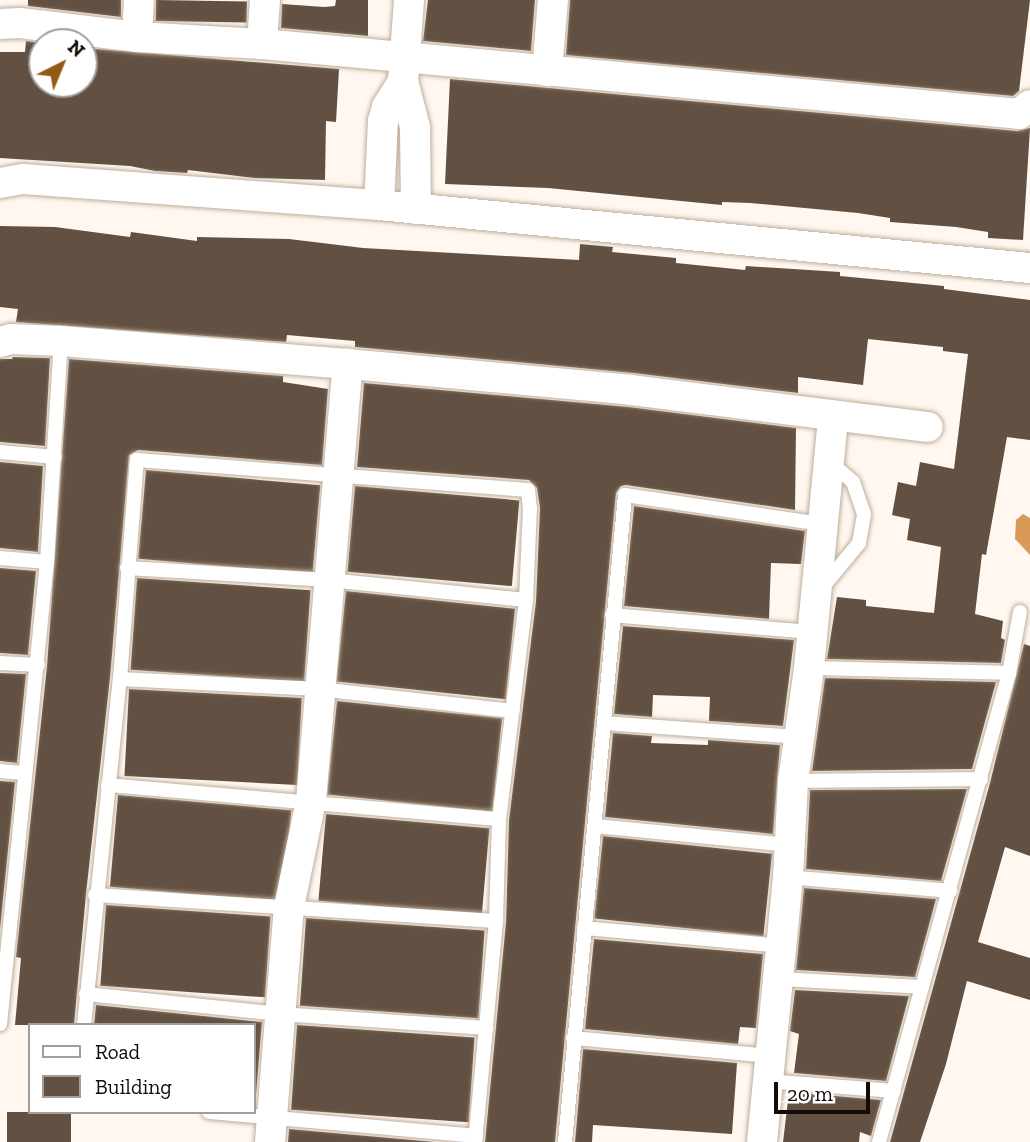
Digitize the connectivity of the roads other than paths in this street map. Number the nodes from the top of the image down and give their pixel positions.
1 (139, 0) edge
2 (265, 0) edge
3 (408, 0) edge
4 (553, 0) edge
5 (0, 24) edge
6 (137, 37) junction
7 (262, 44) junction
8 (404, 70) junction
9 (547, 71) junction
10 (1030, 105) edge
11 (0, 183) edge
12 (379, 205) junction
13 (416, 209) junction
14 (1030, 268) edge
15 (61, 341) junction
16 (0, 342) edge
17 (348, 364) junction
18 (833, 416) junction
19 (929, 427) dead end
20 (0, 452) edge
21 (55, 457) junction
22 (830, 461) junction
23 (340, 473) junction
24 (822, 524) junction
25 (0, 558) edge
26 (47, 562) junction
27 (127, 568) junction
28 (329, 580) junction
29 (816, 595) junction
30 (526, 600) junction
31 (1020, 612) dead end
32 (611, 615) junction
33 (812, 632) junction
34 (0, 663) edge
35 (37, 665) junction
36 (809, 668) junction
37 (1009, 673) junction
38 (120, 679) junction
39 (319, 690) junction
40 (513, 711) junction
41 (604, 723) junction
42 (797, 737) junction
43 (0, 771) edge
44 (24, 773) junction
45 (981, 779) junction
46 (793, 780) junction
47 (108, 785) junction
48 (311, 801) junction
49 (499, 820) junction
50 (596, 826) junction
51 (790, 845) junction
52 (788, 877) junction
53 (7, 882) edge
54 (950, 891) junction
55 (95, 895) junction
56 (289, 907) junction
57 (496, 921) junction
58 (584, 928) junction
59 (781, 946) junction
60 (779, 979) junction
61 (922, 987) junction
62 (86, 994) junction
63 (2, 996) edge
64 (280, 1014) junction
65 (84, 1023) edge
66 (0, 1024) edge
67 (486, 1028) junction
68 (573, 1038) junction
69 (768, 1068) junction
70 (894, 1091) junction
71 (216, 1114) edge
72 (271, 1131) edge
73 (475, 1139) edge
74 (565, 1142) edge
75 (762, 1142) edge
76 (879, 1142) edge

1 - 6 street
2 - 7 street
3 - 8 street
4 - 9 street
5 - 6 street
6 - 7 street
7 - 8 street
8 - 9 street
8 - 12 street
8 - 13 street
9 - 10 street
11 - 12 street
12 - 13 street
13 - 14 street
15 - 16 street
15 - 17 street
15 - 21 lane
17 - 18 street
17 - 23 street
18 - 19 street
18 - 22 street
20 - 21 lane
21 - 26 lane
22 - 24 street
22 - 29 lane
23 - 27 lane
23 - 28 street
23 - 30 lane
24 - 29 street
24 - 32 lane
25 - 26 lane
26 - 35 lane
27 - 28 lane
27 - 38 lane
28 - 30 lane
28 - 39 street
29 - 33 street
30 - 40 lane
31 - 37 lane
32 - 33 lane
32 - 41 lane
33 - 36 street
34 - 35 lane
35 - 44 lane
36 - 37 lane
36 - 42 street
37 - 45 lane
38 - 39 lane
38 - 47 lane
39 - 40 lane
39 - 48 street
40 - 49 lane
41 - 42 lane
41 - 50 lane
42 - 46 street
43 - 44 lane
44 - 53 lane
45 - 46 lane
45 - 54 lane
46 - 51 street
47 - 48 lane
47 - 55 lane
48 - 49 lane
48 - 56 street
49 - 57 lane
50 - 51 lane
50 - 58 lane
51 - 52 street
52 - 54 lane
52 - 59 street
53 - 63 lane
54 - 61 lane
55 - 56 lane
55 - 62 lane
56 - 57 lane
56 - 64 street
57 - 67 lane
58 - 59 lane
58 - 68 lane
59 - 60 street
60 - 61 lane
60 - 69 street
61 - 70 lane
62 - 64 lane
62 - 65 lane
63 - 66 lane
64 - 67 lane
64 - 72 street
67 - 73 lane
68 - 69 lane
68 - 74 lane
69 - 70 lane
69 - 75 street
70 - 76 lane
71 - 72 lane
72 - 73 lane

